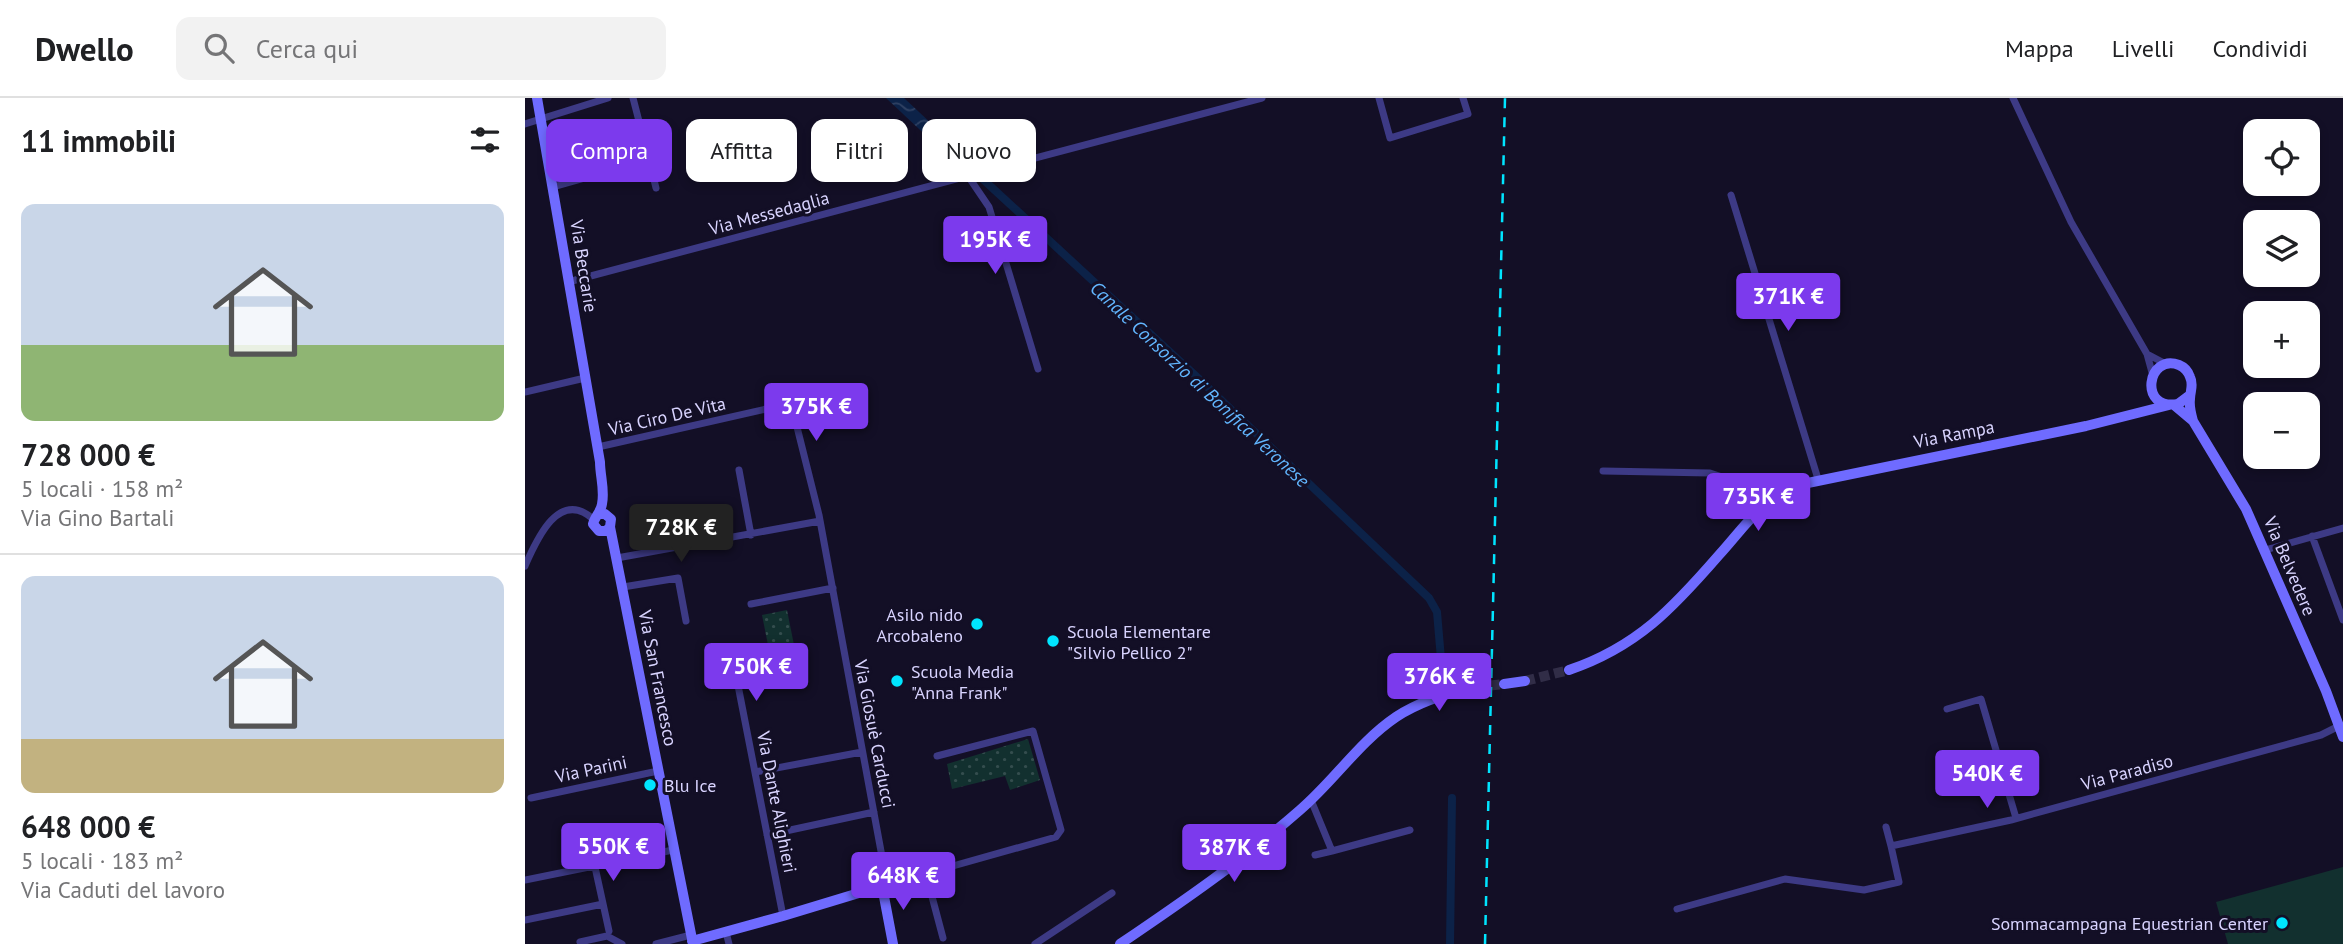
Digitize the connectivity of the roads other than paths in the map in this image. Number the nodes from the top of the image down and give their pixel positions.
1 (537, 98) edge
2 (608, 98) edge
3 (633, 98) edge
4 (1262, 98) edge
5 (1379, 98) edge
6 (1463, 98) edge
7 (2013, 98) edge
8 (541, 119) junction
9 (638, 119) edge
10 (525, 124) edge
11 (1036, 159) edge
12 (571, 182) edge
13 (654, 182) edge
14 (945, 182) edge
15 (972, 182) edge
16 (553, 187) junction
17 (656, 188) dead end
18 (1731, 195) dead end
19 (568, 282) junction
20 (580, 352) joint
21 (2147, 354) junction
22 (2166, 365) junction
23 (1038, 369) dead end
24 (2153, 376) junction
25 (585, 378) junction
26 (2152, 391) junction
27 (525, 392) edge
28 (2190, 395) junction
29 (2171, 405) junction
30 (2139, 412) junction
31 (2193, 421) junction
32 (597, 447) junction
33 (739, 470) dead end
34 (1603, 471) dead end
35 (1818, 480) junction
36 (1777, 495) junction
37 (820, 521) junction
38 (603, 522) junction
39 (2343, 528) edge
40 (751, 535) junction
41 (2312, 536) junction
42 (2265, 550) junction
43 (617, 556) junction
44 (525, 566) edge
45 (623, 587) junction
46 (833, 588) junction
47 (751, 604) dead end
48 (2343, 620) edge
49 (687, 621) dead end
50 (794, 659) dead end
51 (1569, 670) tunnel mouth
52 (1525, 681) tunnel mouth
53 (1504, 684) tunnel mouth
54 (1475, 687) tunnel mouth
55 (1947, 709) dead end
56 (2342, 731) edge
57 (862, 752) junction
58 (937, 756) dead end
59 (659, 771) junction
60 (755, 772) junction
61 (531, 798) dead end
62 (1311, 800) junction
63 (874, 812) junction
64 (2016, 818) junction
65 (1886, 827) dead end
66 (1410, 830) dead end
67 (767, 835) junction
68 (1891, 846) junction
69 (673, 850) junction
70 (1332, 851) junction
71 (1315, 855) dead end
72 (596, 867) junction
73 (926, 874) junction
74 (525, 880) edge
75 (882, 886) junction
76 (1112, 893) dead end
77 (603, 905) junction
78 (1677, 909) dead end
79 (783, 916) junction
80 (525, 920) edge
81 (1144, 927) junction
82 (609, 931) dead end
83 (726, 932) junction
84 (943, 938) dead end
85 (692, 940) edge
86 (581, 944) edge
87 (622, 944) edge
88 (656, 944) edge
89 (729, 944) edge
90 (893, 944) edge
91 (1035, 944) edge
92 (1119, 944) edge
93 (1131, 944) edge

1 - 8 street, Via Beccarie
2 - 8 street
3 - 9 street
4 - 11 street, Via Messedaglia
5 - 6 street
7 - 21 street, Via Belvedere
8 - 10 street
8 - 16 street, Via Beccarie
12 - 16 street
13 - 17 street
14 - 19 street, Via Messedaglia
15 - 23 street
16 - 19 street, Via Beccarie
18 - 35 street
19 - 20 street, Via Beccarie
20 - 25 street, Via San Francesco
21 - 22 street, Via Belvedere
21 - 24 street, Via Belvedere
22 - 24 street
22 - 28 street, Via Belvedere
24 - 26 street, Via Belvedere
25 - 27 street
25 - 32 street, Via San Francesco
26 - 29 street, Via Belvedere
26 - 30 street
28 - 29 street
28 - 31 street, Via Belvedere
29 - 30 street, Via Rampa
29 - 31 street, Via Belvedere
30 - 35 street, Via Rampa
31 - 42 street, Via Belvedere
32 - 37 street, Via Ciro De Vita
32 - 38 street, Via San Francesco
33 - 40 street
34 - 36 street
35 - 36 street, Via Rampa
36 - 51 street, Via Rampa
37 - 40 street
37 - 46 street, Via Giosuè Carducci
38 - 43 street, Via San Francesco
38 - 44 street
39 - 41 street
40 - 43 street
41 - 42 street
41 - 48 street
42 - 56 street, Via Belvedere
43 - 45 street, Via San Francesco
45 - 49 street
45 - 59 street, Via San Francesco
46 - 47 street
46 - 57 street, Via Giosuè Carducci
50 - 60 street, Via Dante Alighieri
52 - 53 street
54 - 62 street
55 - 64 street
56 - 64 street, Via Paradiso
57 - 60 street
57 - 63 street, Via Giosuè Carducci
58 - 73 street
59 - 61 street, Via Parini
59 - 69 street, Via San Francesco
60 - 67 street, Via Dante Alighieri
62 - 70 street
62 - 81 street
63 - 67 street
63 - 75 street, Via Giosuè Carducci
64 - 68 street, Via Paradiso
65 - 68 street
66 - 70 street
67 - 79 street, Via Dante Alighieri
68 - 78 street
69 - 72 street
69 - 85 street, Via San Francesco
70 - 71 street
72 - 74 street
72 - 77 street
73 - 75 street
73 - 84 street
75 - 79 street
75 - 90 street
76 - 91 street
77 - 80 street
77 - 82 street
79 - 83 street
81 - 92 street
81 - 93 street
83 - 85 street
83 - 89 street
85 - 88 street
86 - 87 street

